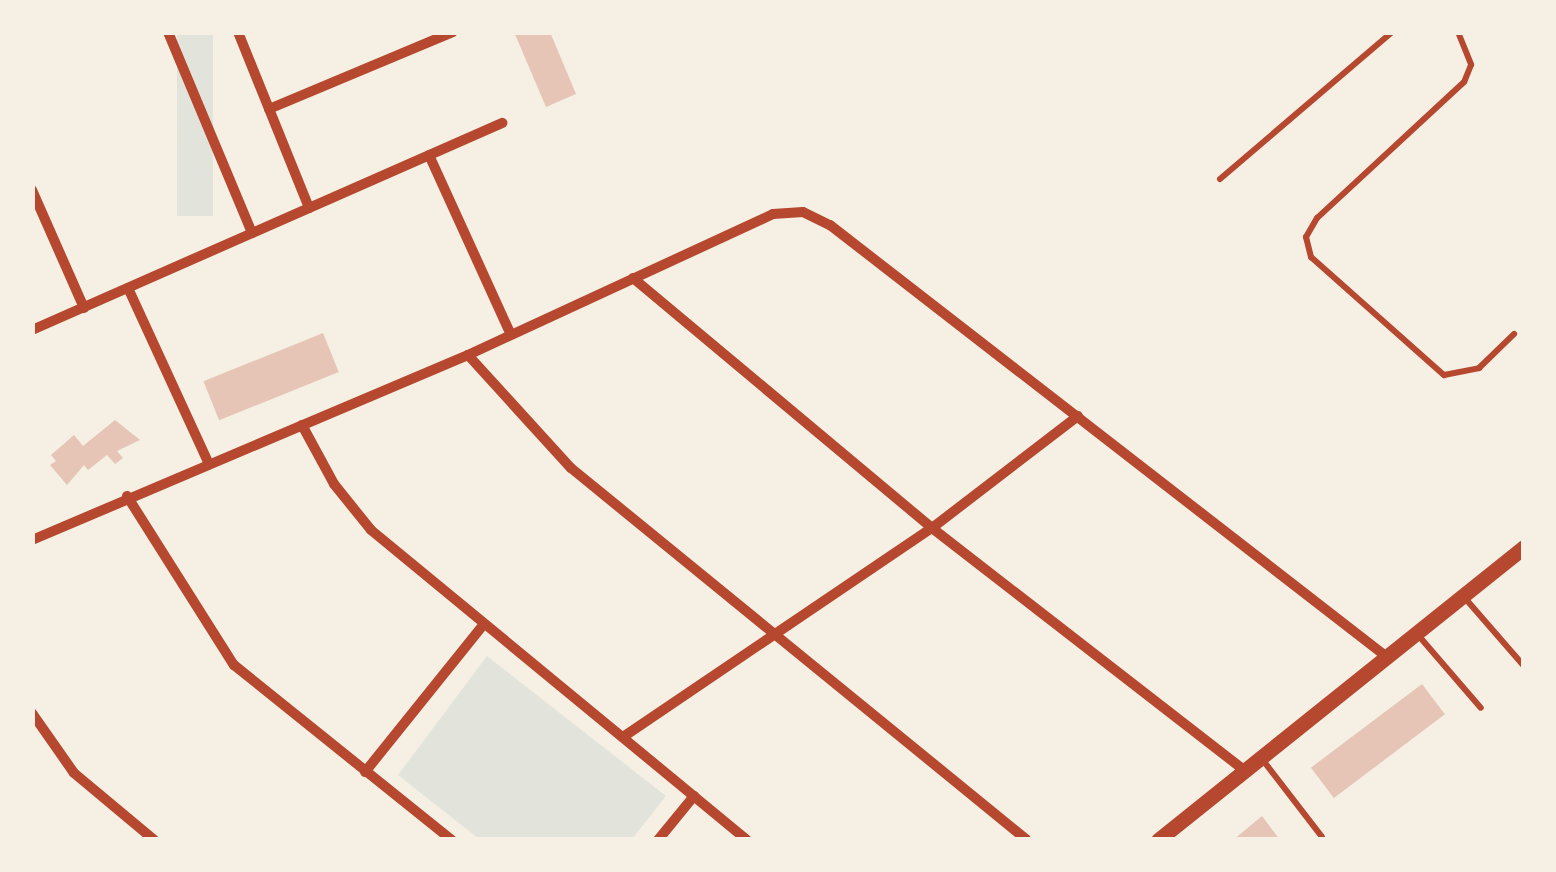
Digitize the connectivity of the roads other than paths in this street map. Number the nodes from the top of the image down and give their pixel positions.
1 (168, 32) edge
2 (238, 32) edge
3 (453, 32) edge
4 (1392, 32) edge
5 (1458, 32) edge
6 (269, 109) junction
7 (502, 123) dead end
8 (429, 155) junction
9 (1220, 179) dead end
10 (32, 190) edge
11 (309, 208) junction
12 (252, 234) junction
13 (633, 278) junction
14 (128, 288) junction
15 (84, 308) junction
16 (32, 330) edge
17 (510, 333) junction
18 (1514, 334) dead end
19 (468, 356) junction
20 (1078, 416) junction
21 (302, 425) junction
22 (209, 464) junction
23 (127, 496) junction
24 (932, 528) junction
25 (32, 540) edge
26 (1524, 546) edge
27 (1464, 596) junction
28 (484, 624) junction
29 (772, 634) junction
30 (1417, 634) junction
31 (1387, 657) junction
32 (1524, 666) edge
33 (1481, 708) dead end
34 (32, 712) edge
35 (623, 738) junction
36 (1261, 758) junction
37 (1245, 771) junction
38 (365, 772) junction
39 (694, 796) junction
40 (1322, 838) edge
41 (154, 840) edge
42 (452, 840) edge
43 (658, 840) edge
44 (747, 840) edge
45 (1027, 840) edge
46 (1158, 840) edge

1 - 12 street
2 - 6 street
3 - 6 street
4 - 9 lane
5 - 18 lane
6 - 11 street
7 - 8 street
8 - 11 street
8 - 17 street
10 - 15 street
11 - 12 street
12 - 14 street
13 - 17 street
13 - 20 street
13 - 24 street
14 - 15 street
14 - 22 street
15 - 16 street
17 - 19 street
19 - 21 street
19 - 29 street
20 - 24 street
20 - 31 street
21 - 22 street
21 - 28 street
22 - 23 street
23 - 25 street
23 - 38 street
24 - 29 street
24 - 37 street
26 - 27 street
27 - 30 street
27 - 32 lane
28 - 35 street
28 - 38 street
29 - 35 street
29 - 45 street
30 - 31 street
30 - 33 lane
31 - 36 street
34 - 41 street
35 - 39 street
36 - 37 street
36 - 40 lane
37 - 46 street
38 - 42 street
39 - 43 street
39 - 44 street

